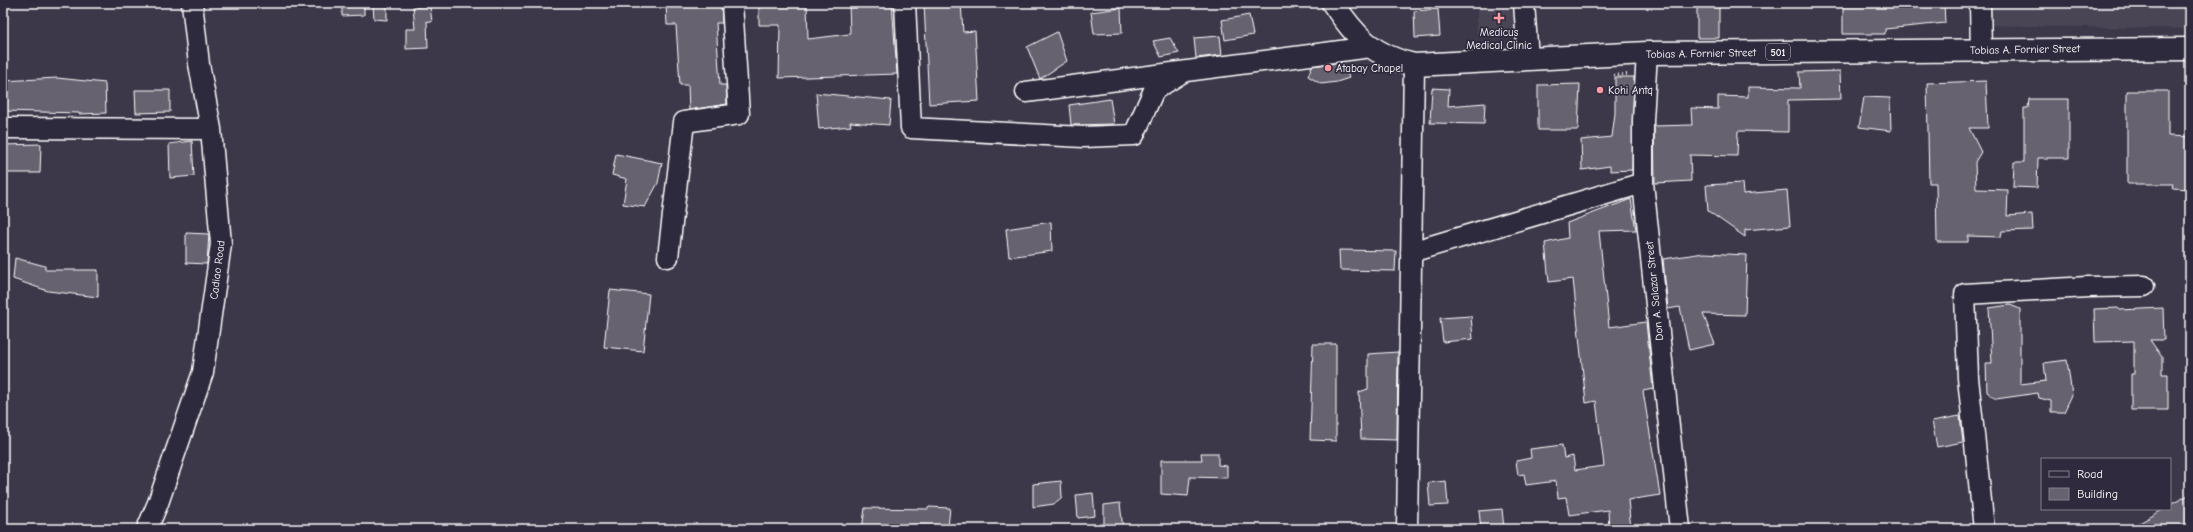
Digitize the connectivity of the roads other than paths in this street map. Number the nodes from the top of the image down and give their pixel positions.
1 (192, 3) edge
2 (732, 3) edge
3 (905, 3) edge
4 (1333, 3) edge
5 (1524, 3) edge
6 (1980, 3) edge
7 (1371, 48) junction
8 (2190, 49) edge
9 (1980, 50) junction
10 (1647, 53) junction
11 (1528, 58) junction
12 (1414, 65) junction
13 (1183, 72) junction
14 (1026, 92) dead end
15 (3, 128) edge
16 (211, 129) junction
17 (1643, 183) junction
18 (1411, 252) junction
19 (668, 258) dead end
20 (2144, 286) dead end
21 (147, 529) edge
22 (1407, 529) edge
23 (1680, 529) edge
24 (1984, 529) edge

1 - 16 street, Cadiao Road
2 - 19 street
3 - 13 street
4 - 7 main road, Tobias A. Fornier Street / 501
5 - 11 street
6 - 9 street
7 - 12 main road, Tobias A. Fornier Street / 501
7 - 13 street
8 - 9 main road, Tobias A. Fornier Street / 501
9 - 10 main road, Tobias A. Fornier Street / 501
10 - 11 main road, Tobias A. Fornier Street / 501
10 - 17 street, Don A. Salazar Street
11 - 12 main road, Tobias A. Fornier Street / 501
12 - 18 street
13 - 14 street
15 - 16 street
16 - 21 street, Cadiao Road
17 - 18 street
17 - 23 street, Don A. Salazar Street
18 - 22 street
20 - 24 street

